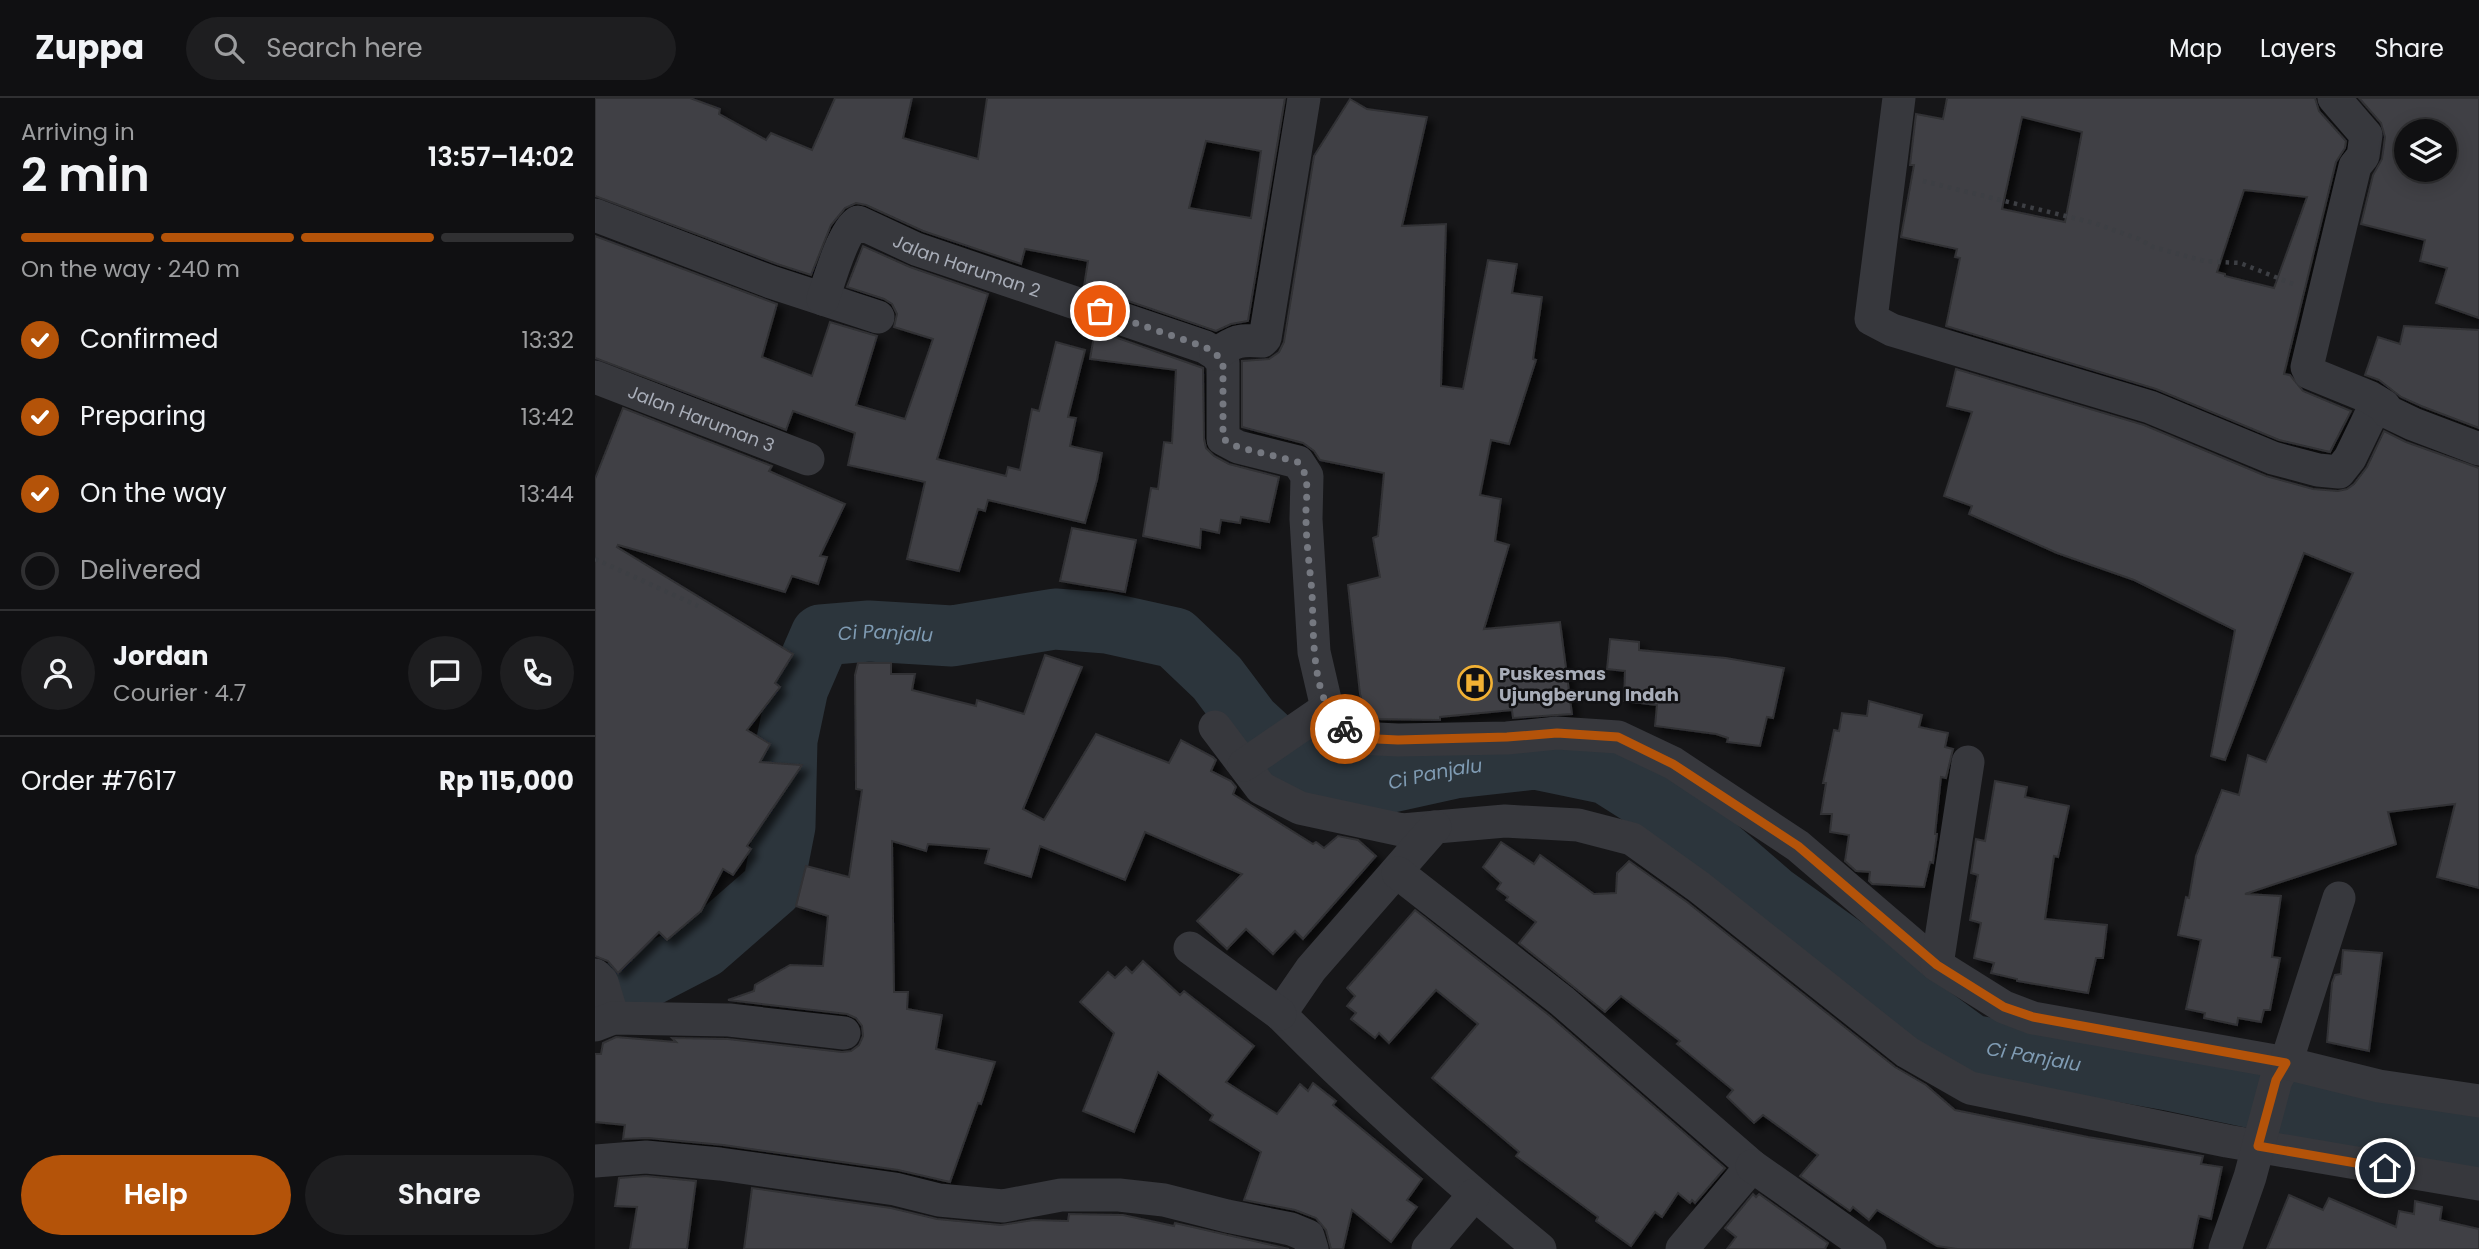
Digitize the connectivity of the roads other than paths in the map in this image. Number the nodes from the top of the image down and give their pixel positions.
1 (1304, 98) edge
2 (1899, 98) edge
3 (2334, 98) edge
4 (595, 215) edge
5 (823, 299) junction
6 (878, 317) dead end
7 (1216, 354) junction
8 (595, 377) edge
9 (2377, 402) junction
10 (2479, 449) edge
11 (808, 459) dead end
12 (1316, 715) junction
13 (1215, 727) dead end
14 (1256, 757) junction
15 (1968, 762) dead end
16 (1435, 827) junction
17 (1398, 873) junction
18 (2339, 898) dead end
19 (1190, 948) dead end
20 (1937, 965) junction
21 (603, 1002) edge
22 (1280, 1014) junction
23 (843, 1032) dead end
24 (2281, 1071) junction
25 (2479, 1101) edge
26 (2261, 1135) junction
27 (595, 1160) edge
28 (1752, 1166) junction
29 (2479, 1184) edge
30 (1474, 1195) junction
31 (1312, 1249) edge
32 (1428, 1249) edge
33 (1540, 1249) edge
34 (1682, 1249) edge
35 (1870, 1249) edge
36 (2225, 1249) edge

1 - 7 street
2 - 9 street
3 - 9 street
4 - 5 street
5 - 6 street
5 - 7 street, Jalan Haruman 2
7 - 12 street
8 - 11 street, Jalan Haruman 3
9 - 10 street
12 - 14 street
12 - 20 street
13 - 14 street
14 - 16 street
15 - 20 street
16 - 17 street
16 - 26 street
17 - 22 street
17 - 28 street
18 - 24 street
19 - 22 street
20 - 24 street
21 - 23 street
22 - 30 street
24 - 25 street
24 - 26 street
26 - 29 street
26 - 36 street
27 - 31 street
28 - 34 street
28 - 35 street
30 - 32 street
30 - 33 street

